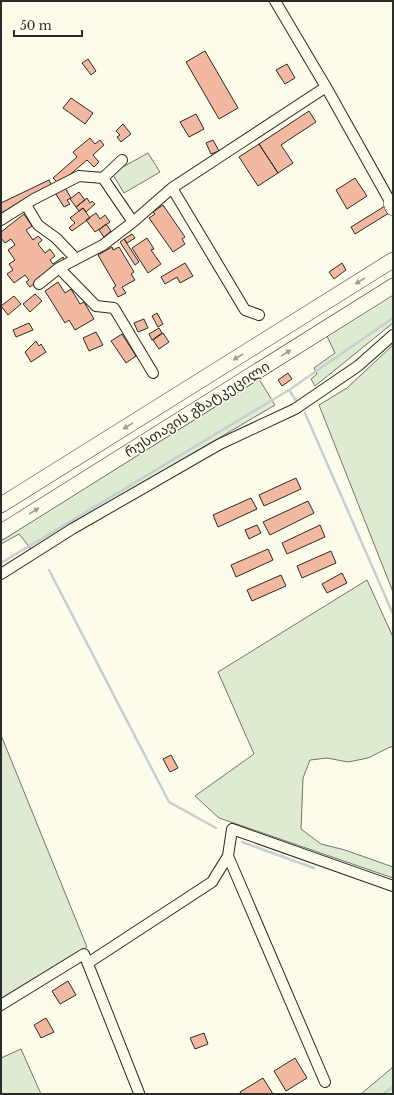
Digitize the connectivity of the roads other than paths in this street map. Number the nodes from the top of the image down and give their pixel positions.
1 (275, 1) edge
2 (326, 87) junction
3 (122, 160) dead end
4 (103, 178) junction
5 (172, 188) junction
6 (26, 205) junction
7 (392, 205) edge
8 (1, 220) edge
9 (133, 222) junction
10 (76, 259) junction
11 (392, 259) edge
12 (59, 268) junction
13 (39, 284) dead end
14 (393, 286) edge
15 (259, 315) dead end
16 (393, 335) edge
17 (153, 373) dead end
18 (2, 504) edge
19 (1, 532) edge
20 (1, 574) edge
21 (228, 856) junction
22 (393, 886) edge
23 (88, 963) junction
24 (1, 1005) edge
25 (325, 1082) dead end
26 (139, 1093) edge

1 - 2 street
2 - 5 street
2 - 7 street
3 - 4 street
4 - 6 street
4 - 9 street
5 - 9 street
5 - 15 street
6 - 8 street
6 - 10 street
9 - 10 street
10 - 12 street
11 -> 18 highway, რუსთავის გზატკეცილი
12 - 13 street
12 - 17 street
19 -> 14 highway, რუსთავის გზატკეცილი
16 - 20 street
21 - 22 street
21 - 23 street
21 - 25 street
23 - 24 street
23 - 26 street

